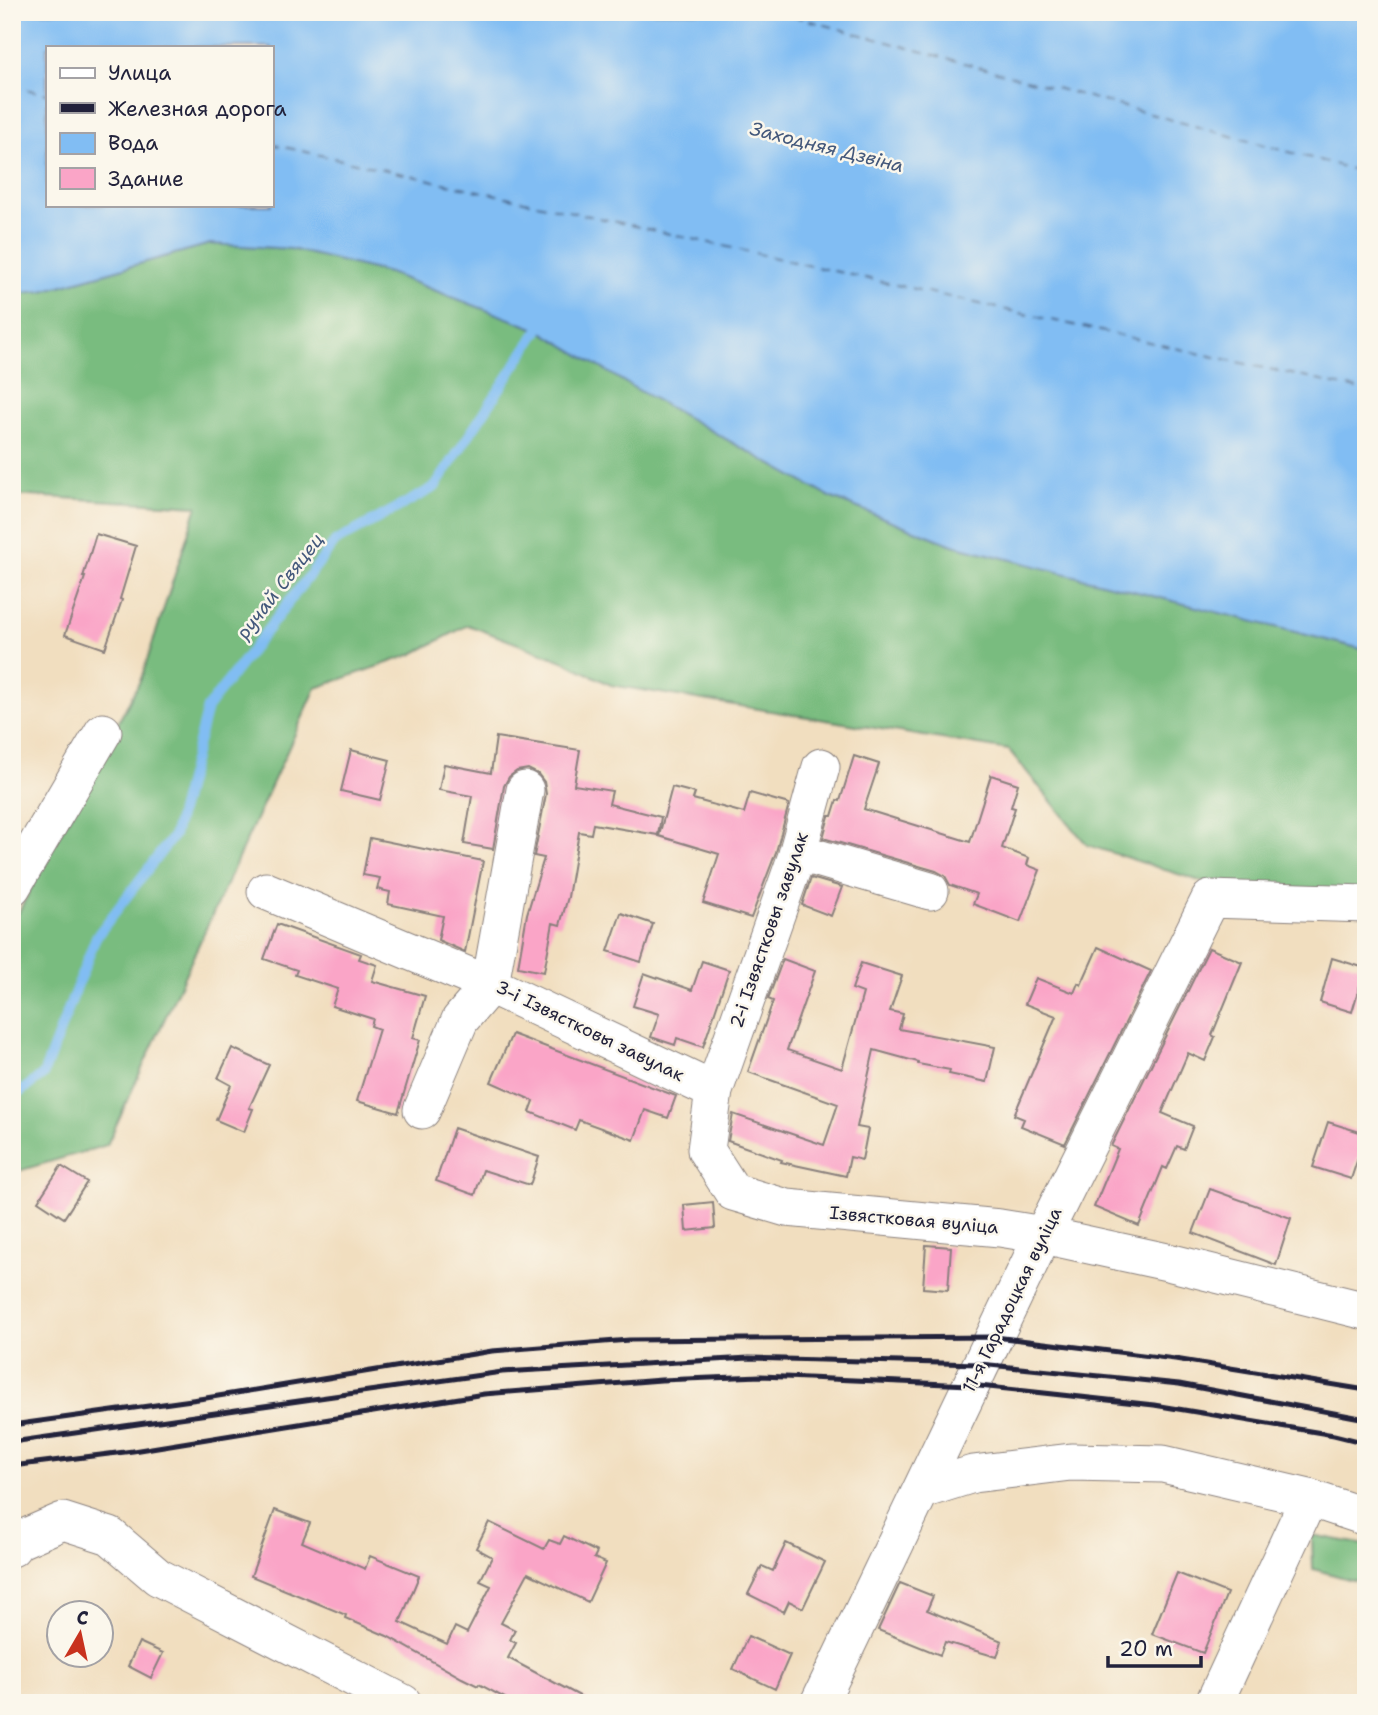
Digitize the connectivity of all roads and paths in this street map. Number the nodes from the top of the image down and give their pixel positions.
1 (103, 732) dead end
2 (821, 767) dead end
3 (525, 790) dead end
4 (796, 858) junction
5 (12, 887) edge
6 (266, 891) dead end
7 (930, 891) dead end
8 (1366, 904) edge
9 (490, 985) junction
10 (714, 1091) junction
11 (422, 1110) dead end
12 (1043, 1235) junction
13 (1366, 1311) edge
14 (922, 1490) junction
15 (1309, 1498) junction
16 (1366, 1517) edge
17 (12, 1548) edge
18 (403, 1703) edge
19 (819, 1703) edge
20 (1214, 1703) edge

1 - 5 street
2 - 4 street, 2-і Ізвястковы завулак
3 - 9 street, 3-і Ізвястковы завулак
4 - 7 street
4 - 10 street, 2-і Ізвястковы завулак
6 - 9 street
8 - 12 street, 11-я Гарадоцкая вуліца
9 - 10 street, 3-і Ізвястковы завулак
9 - 11 street
10 - 12 street, Ізвястковая вуліца
12 - 13 street, Ізвястковая вуліца
12 - 14 street, 11-я Гарадоцкая вуліца
14 - 15 street
14 - 19 street, 11-я Гарадоцкая вуліца
15 - 16 street
15 - 20 street
17 - 18 street

